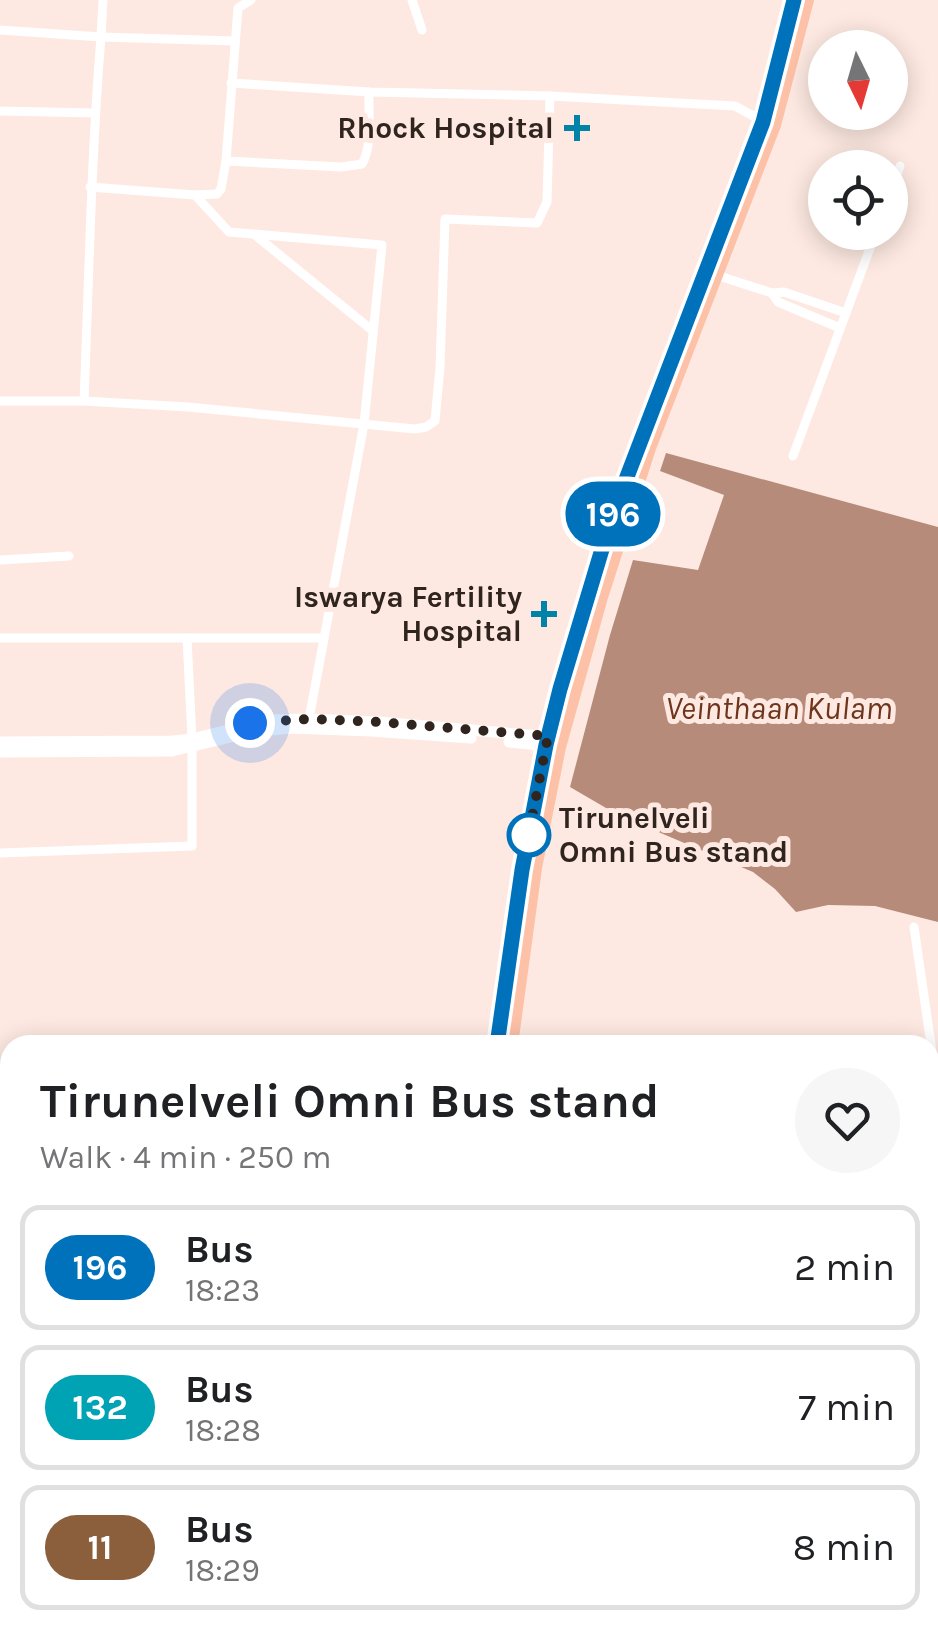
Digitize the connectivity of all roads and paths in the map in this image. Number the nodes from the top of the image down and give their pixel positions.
1 (103, 0) edge
2 (251, 0) edge
3 (412, 0) edge
4 (794, 0) edge
5 (807, 0) edge
6 (0, 30) edge
7 (422, 30) dead end
8 (101, 37) junction
9 (235, 41) junction
10 (231, 83) junction
11 (369, 92) junction
12 (550, 96) junction
13 (0, 111) edge
14 (94, 114) junction
15 (768, 123) junction
16 (226, 161) junction
17 (90, 187) junction
18 (195, 195) junction
19 (254, 234) junction
20 (869, 250) edge
21 (716, 276) junction
22 (772, 294) junction
23 (846, 312) junction
24 (840, 328) junction
25 (373, 331) junction
26 (0, 400) edge
27 (84, 402) junction
28 (364, 424) junction
29 (792, 456) dead end
30 (69, 556) dead end
31 (0, 560) edge
32 (0, 638) edge
33 (187, 638) junction
34 (323, 638) junction
35 (309, 719) junction
36 (0, 742) edge
37 (554, 742) junction
38 (192, 743) junction
39 (0, 752) edge
40 (0, 853) edge
41 (914, 927) dead end
42 (508, 1035) edge
43 (930, 1035) edge

1 - 8 street
2 - 9 street
3 - 7 street
4 - 15 main road
5 - 15 main road
6 - 8 street
8 - 9 street
8 - 14 street
9 - 10 street
10 - 11 street
10 - 16 street
11 - 12 street
11 - 16 street
12 - 15 street
12 - 28 street
13 - 14 street
14 - 17 street
15 - 21 main road
15 - 37 main road
16 - 18 street
17 - 18 street
17 - 27 street
18 - 19 street
19 - 25 street
19 - 25 street
20 - 23 street
21 - 22 street
21 - 37 main road
22 - 23 street
22 - 24 street
23 - 24 street
24 - 29 street
25 - 28 street
26 - 27 street
27 - 28 street
28 - 34 street
30 - 31 street
32 - 33 street
33 - 34 street
33 - 38 street
34 - 35 street
35 - 37 street
35 - 38 street
36 - 38 street
37 - 38 street
37 - 42 main road
38 - 39 street
38 - 40 street
41 - 43 street

